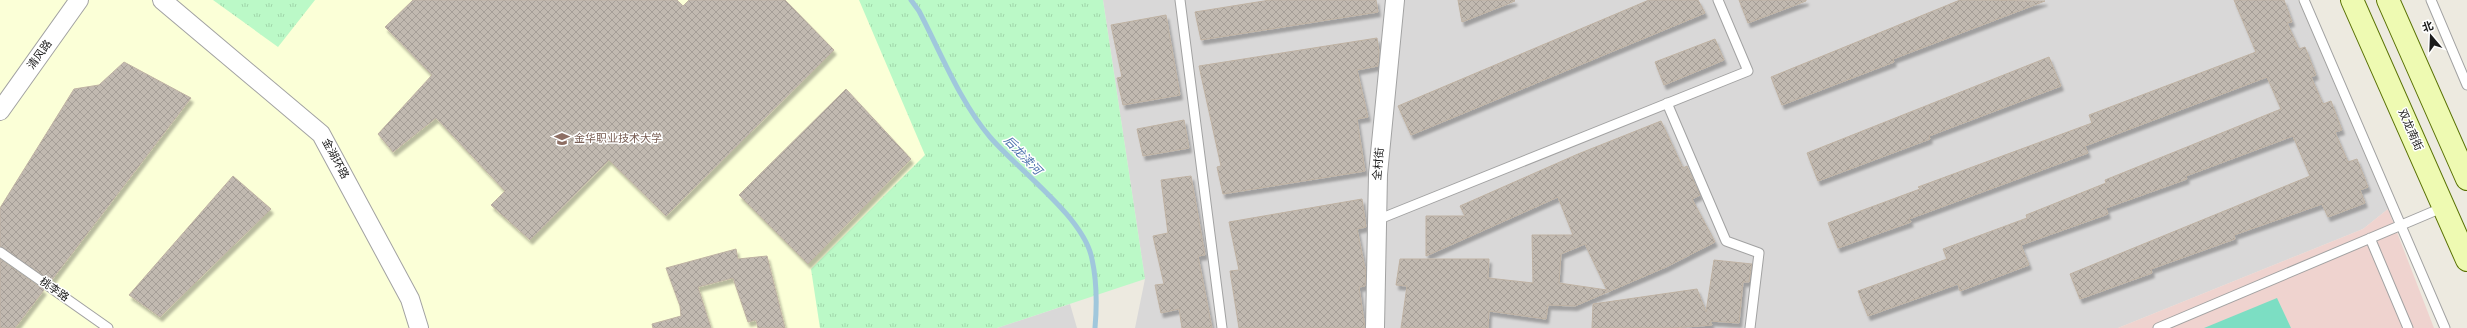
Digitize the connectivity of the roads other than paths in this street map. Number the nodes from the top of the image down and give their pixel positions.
1 (79, 0) edge
2 (162, 0) edge
3 (1180, 0) edge
4 (1395, 0) edge
5 (1718, 0) edge
6 (2304, 0) edge
7 (2352, 0) edge
8 (2388, 0) edge
9 (2431, 0) edge
10 (2467, 85) edge
11 (1667, 104) junction
12 (0, 111) edge
13 (2467, 179) edge
14 (2444, 207) junction
15 (1377, 220) junction
16 (2402, 225) junction
17 (2370, 238) junction
18 (0, 252) edge
19 (2467, 260) edge
20 (108, 328) edge
21 (419, 328) edge
22 (1222, 328) edge
23 (1375, 328) edge
24 (1750, 328) edge
25 (2158, 328) edge
26 (2408, 328) edge
27 (2445, 328) edge

1 - 12 street, 清风路
2 - 21 street, 金湖环路
3 - 22 lane
4 - 15 street, 全村街
5 - 11 lane
6 - 16 lane
7 - 14 main road, 双龙南街
8 - 13 main road
9 - 10 lane
11 - 15 lane
11 - 24 lane
14 - 16 lane
14 - 19 main road, 双龙南街
15 - 23 street, 全村街
16 - 17 lane
16 - 27 lane
17 - 25 lane
17 - 26 lane
18 - 20 lane, 桃李路

